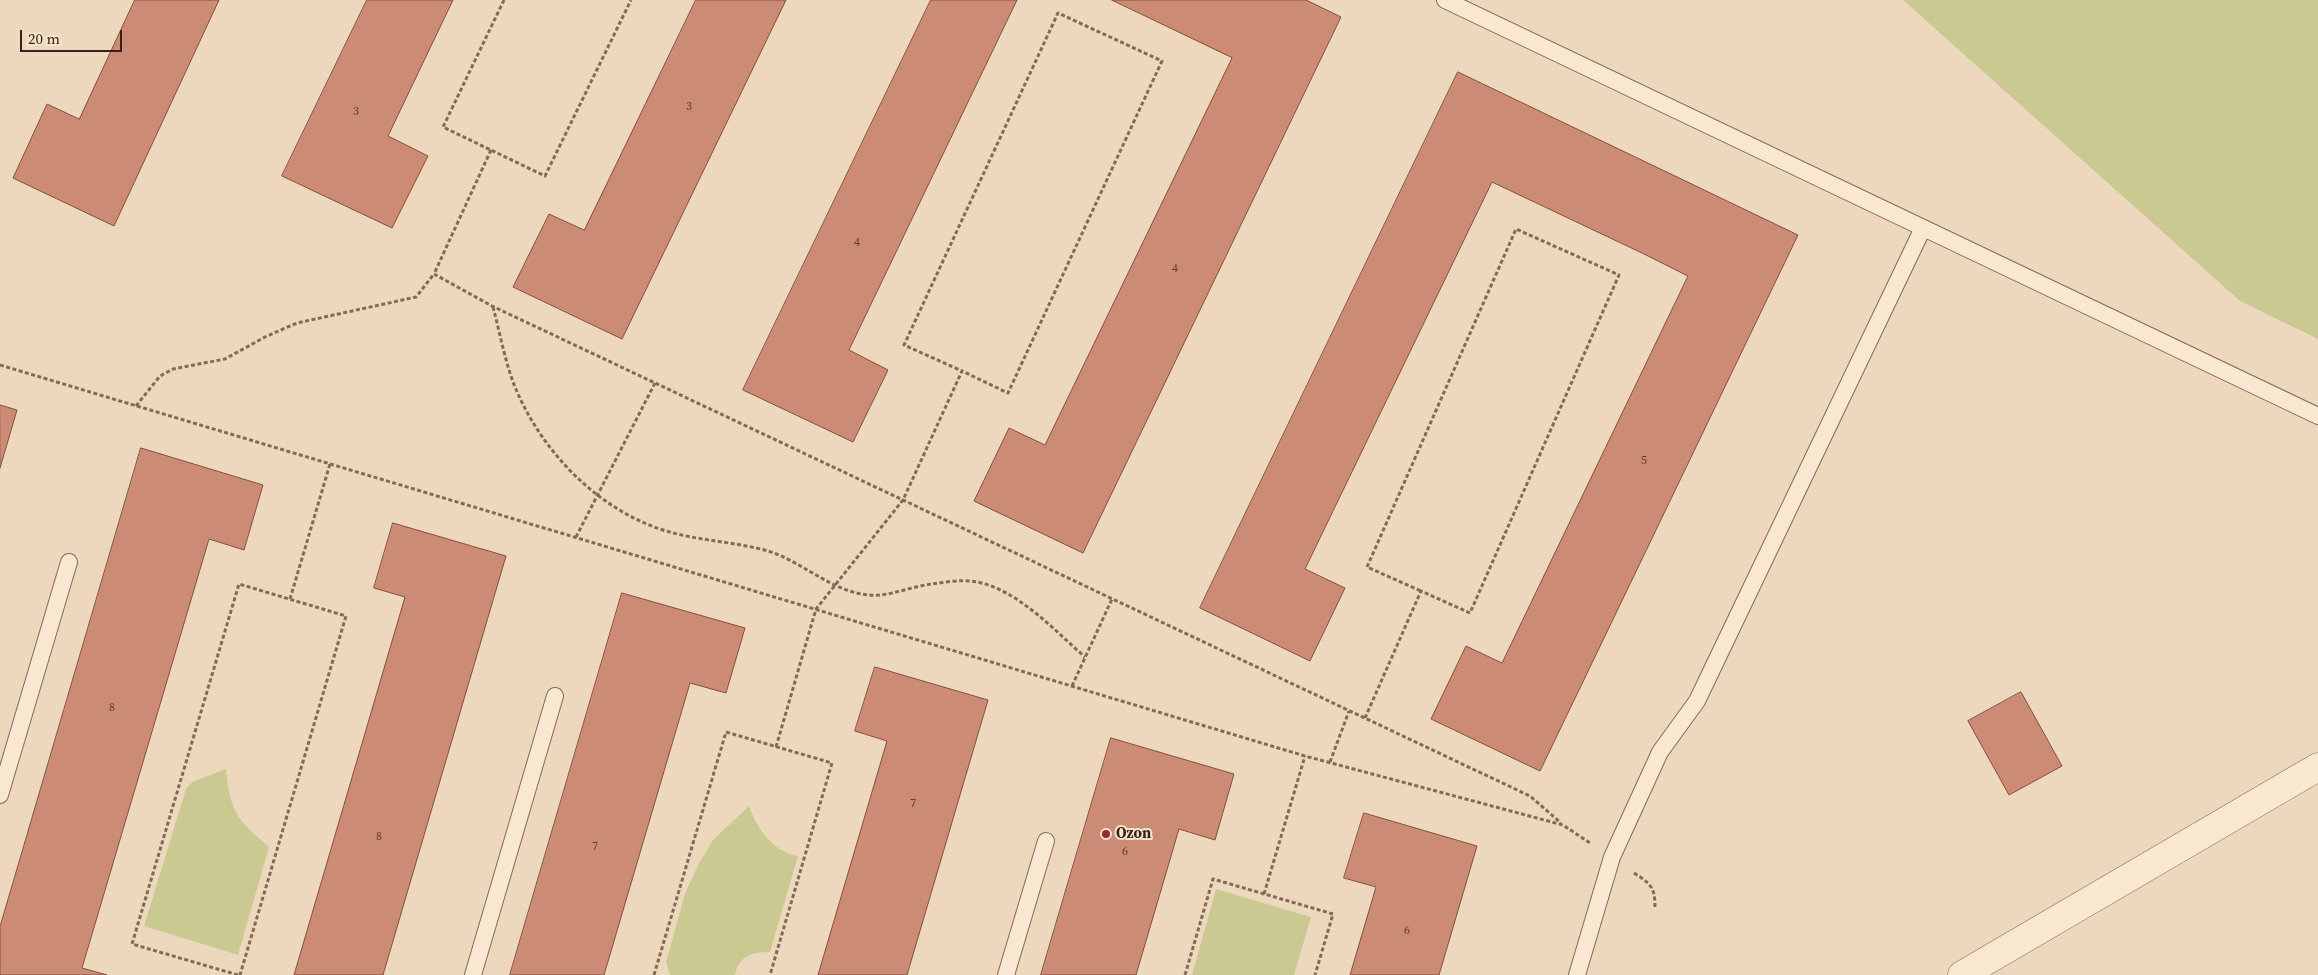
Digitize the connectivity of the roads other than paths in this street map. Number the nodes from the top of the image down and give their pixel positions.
1 (1445, 0) edge
2 (1923, 228) junction
3 (2318, 416) edge
4 (69, 562) dead end
5 (555, 696) dead end
6 (2318, 767) edge
7 (0, 795) edge
8 (1046, 841) dead end
9 (473, 975) edge
10 (1006, 975) edge
11 (1577, 975) edge
12 (1962, 975) edge

1 - 2 lane
2 - 3 lane
2 - 11 lane
4 - 7 lane
5 - 9 lane
6 - 12 street
8 - 10 lane

